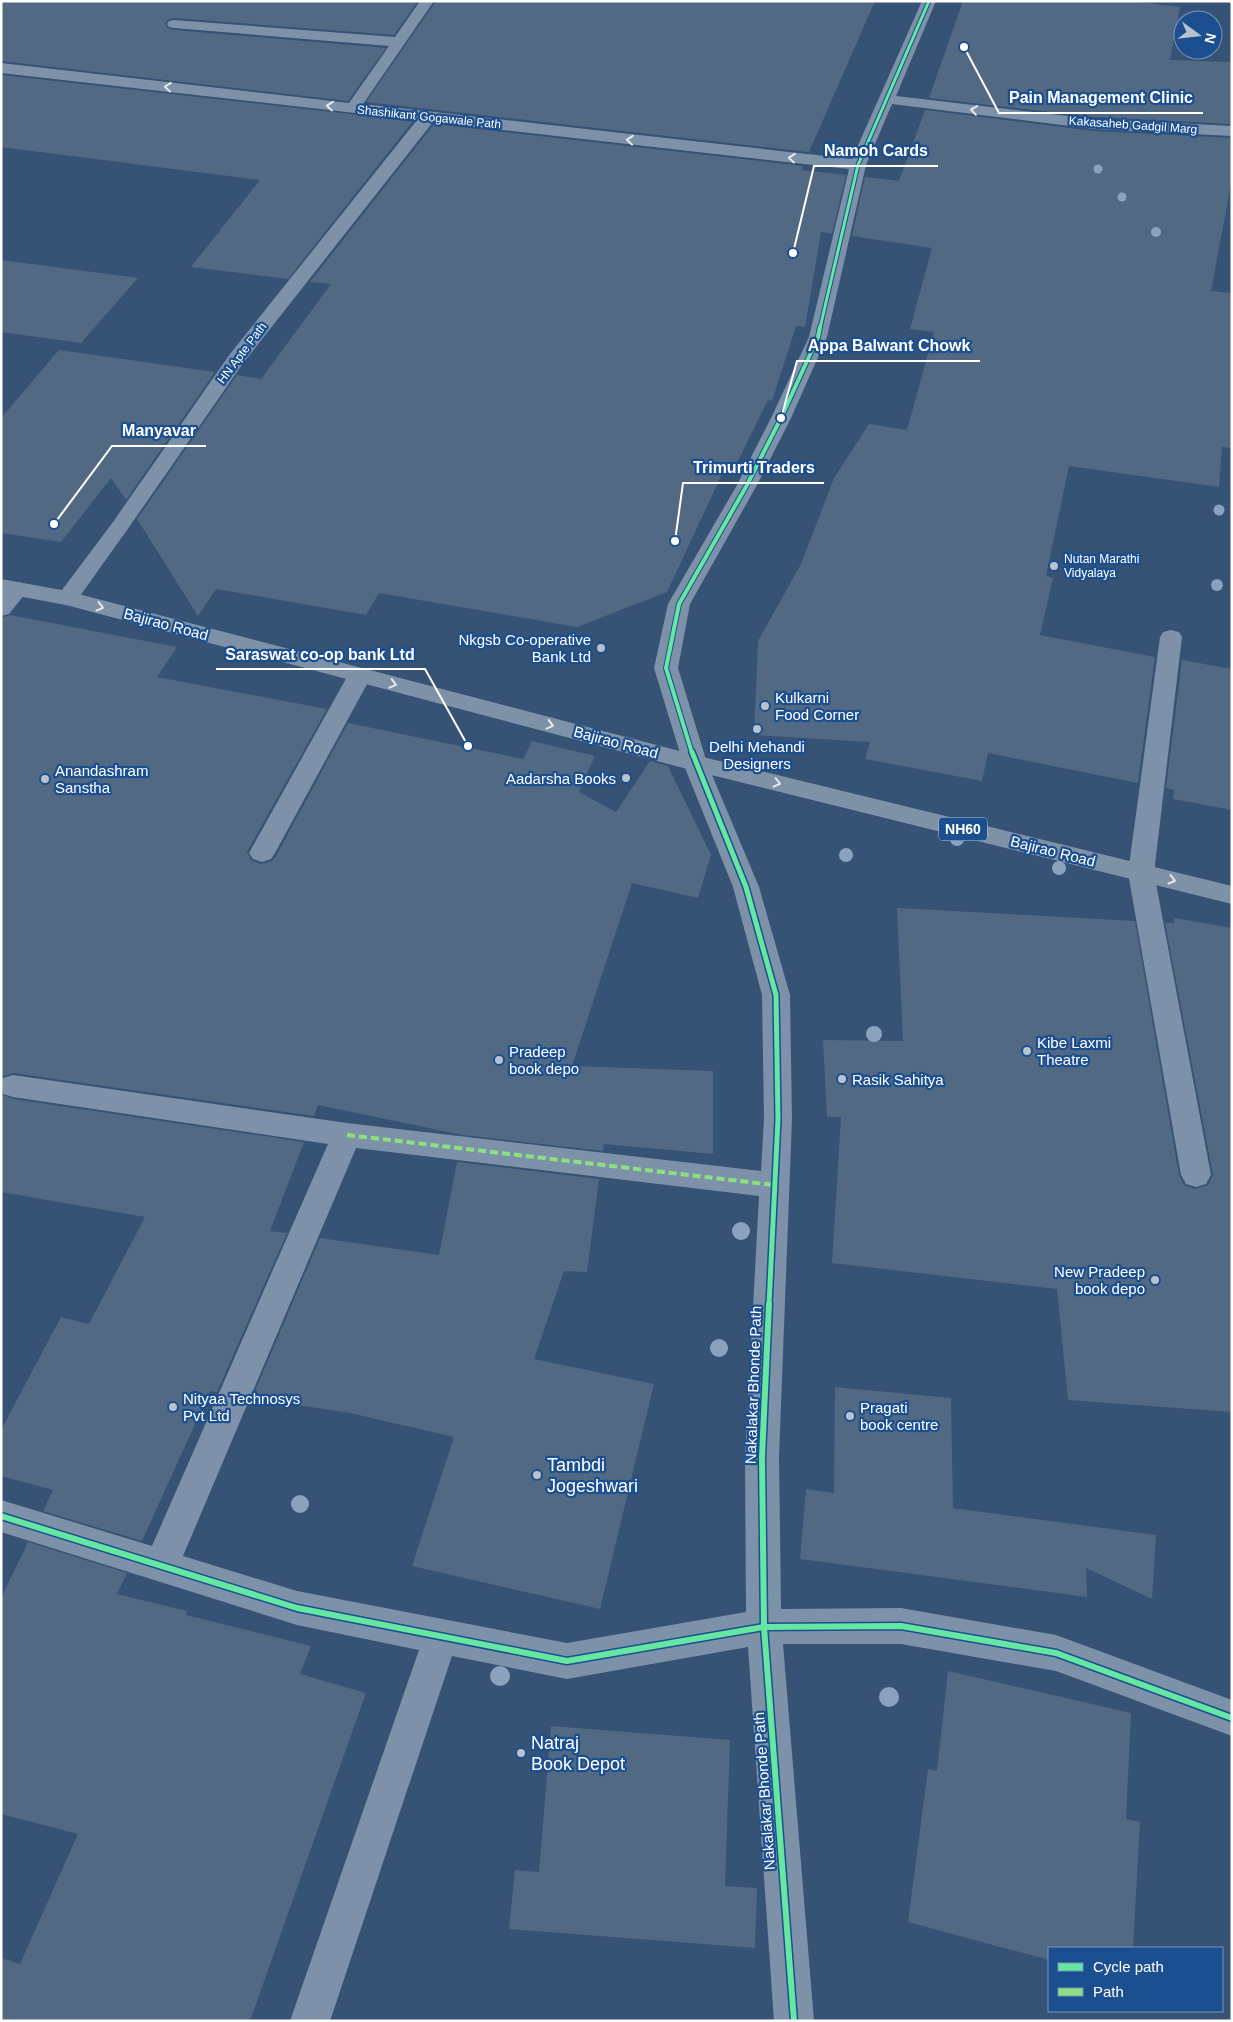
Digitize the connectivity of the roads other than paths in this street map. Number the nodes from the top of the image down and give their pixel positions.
1 (427, 1) edge
2 (929, 1) edge
3 (174, 24) dead end
4 (398, 42) junction
5 (1, 68) edge
6 (886, 99) junction
7 (353, 108) junction
8 (428, 117) junction
9 (1232, 131) edge
10 (858, 165) junction
11 (9, 587) edge
12 (66, 598) junction
13 (1, 609) edge
14 (1171, 637) dead end
15 (360, 675) junction
16 (695, 763) junction
17 (262, 853) dead end
18 (1141, 873) junction
19 (1232, 895) edge
20 (13, 1086) dead end
21 (347, 1135) junction
22 (1196, 1175) dead end
23 (774, 1186) junction
24 (1, 1516) edge
25 (162, 1566) junction
26 (764, 1627) junction
27 (441, 1637) junction
28 (1232, 1718) edge
29 (310, 2021) edge
30 (794, 2021) edge

1 - 4 street
2 - 6 street, Nakalakar Bhonde Path
3 - 4 street
4 - 7 street
7 -> 5 street, Shashikant Gogawale Path
9 -> 6 street, Kakasaheb Gadgil Marg
6 - 10 street, Nakalakar Bhonde Path
7 - 8 street, Shashikant Gogawale Path
10 -> 8 street, Shashikant Gogawale Path
8 - 12 street, HN Apte Path
10 - 16 street, Nakalakar Bhonde Path
11 - 12 highway, Bajirao Road / NH60
11 - 13 street
12 -> 15 highway, Bajirao Road / NH60
14 - 18 street
15 -> 16 highway, Bajirao Road / NH60
15 - 17 street
16 -> 18 highway, Bajirao Road / NH60
16 - 23 street, Nakalakar Bhonde Path
18 -> 19 highway, Bajirao Road / NH60
18 - 22 street
20 - 21 street
21 - 23 street
21 - 25 street
23 - 26 street, Nakalakar Bhonde Path
24 - 25 street
25 - 27 street
26 - 27 street
26 - 28 street
26 - 30 street, Nakalakar Bhonde Path
27 - 29 street

